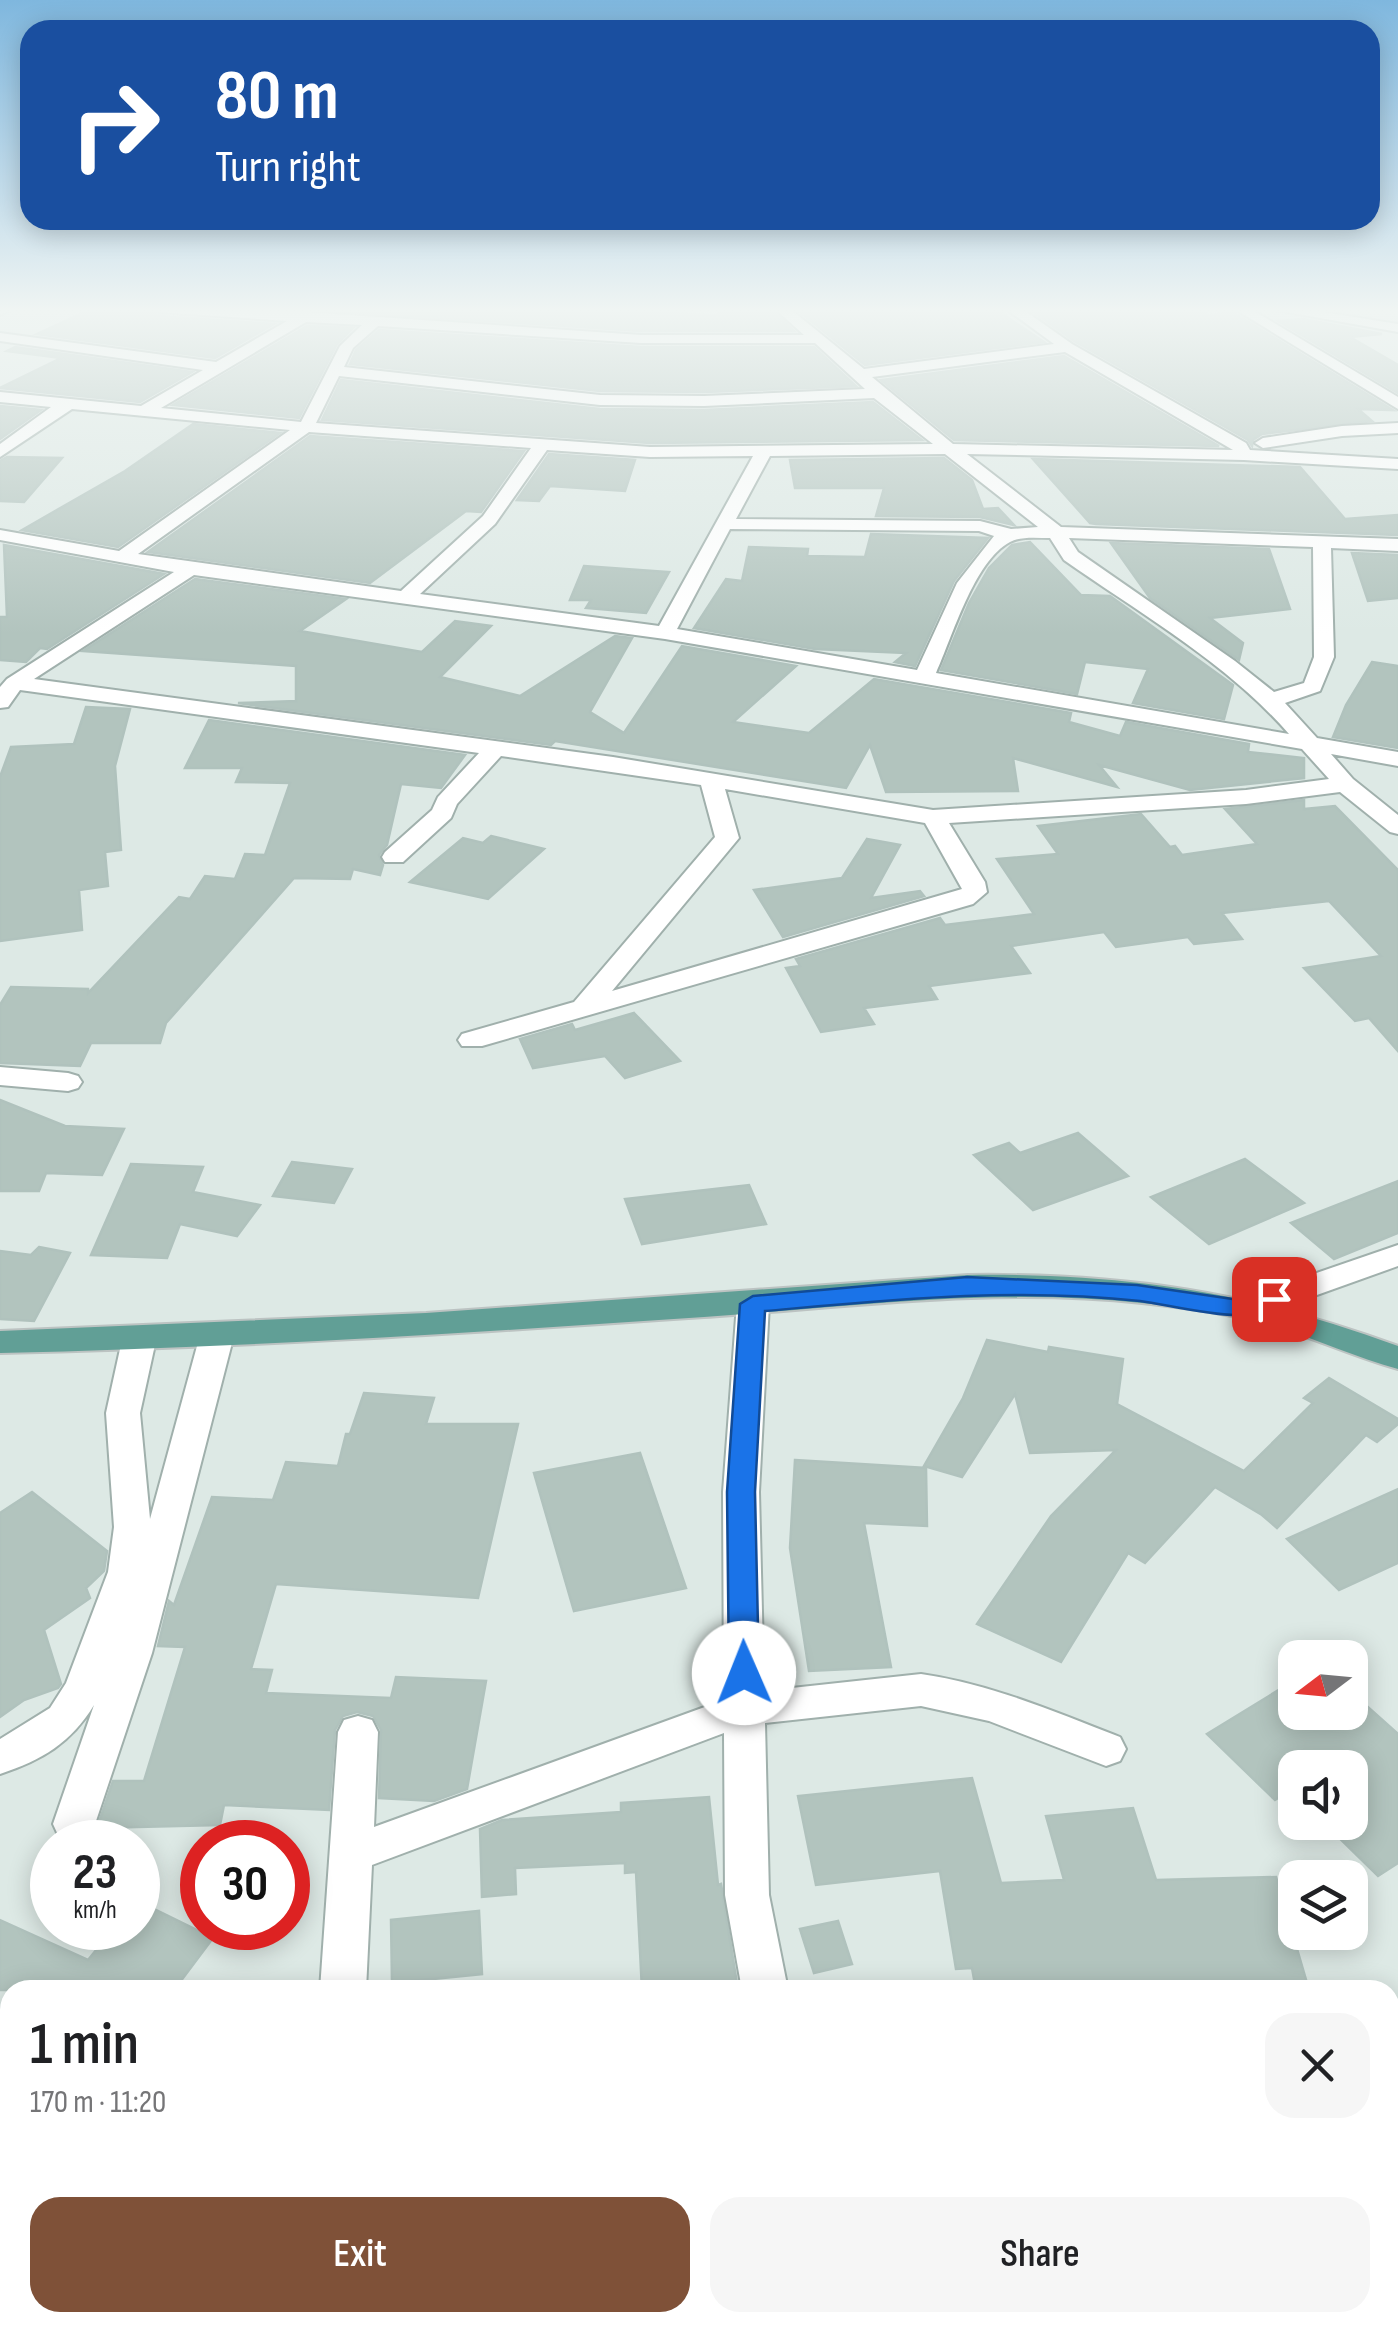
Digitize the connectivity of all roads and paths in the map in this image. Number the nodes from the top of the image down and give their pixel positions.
1 (47, 417) edge
2 (199, 417) edge
3 (311, 417) edge
4 (909, 417) edge
5 (1184, 417) edge
6 (306, 428) junction
7 (1398, 428) edge
8 (8, 438) edge
9 (541, 446) junction
10 (952, 449) junction
11 (1242, 451) junction
12 (0, 452) edge
13 (764, 453) junction
14 (1398, 464) edge
15 (725, 524) junction
16 (1056, 532) junction
17 (1011, 535) junction
18 (0, 536) edge
19 (1322, 541) junction
20 (1398, 545) edge
21 (122, 557) junction
22 (191, 569) junction
23 (406, 597) junction
24 (665, 634) junction
25 (924, 677) junction
26 (7, 692) edge
27 (1272, 700) junction
28 (1304, 741) junction
29 (494, 750) junction
30 (1398, 759) edge
31 (710, 780) junction
32 (1346, 784) junction
33 (933, 817) junction
34 (1398, 828) edge
35 (394, 858) dead end
36 (583, 1008) junction
37 (472, 1040) dead end
38 (0, 1076) edge
39 (68, 1082) dead end
40 (1398, 1255) edge
41 (753, 1304) junction
42 (1247, 1309) junction
43 (217, 1335) junction
44 (139, 1340) junction
45 (0, 1342) edge
46 (1398, 1358) edge
47 (744, 1709) junction
48 (358, 1732) dead end
49 (1106, 1749) dead end
50 (0, 1757) edge
51 (75, 1820) edge
52 (353, 1853) junction
53 (343, 1980) edge
54 (762, 1980) edge

1 - 8 street
2 - 6 street
3 - 6 street
4 - 10 street
5 - 11 street
6 - 9 street
6 - 21 street
7 - 11 street
8 - 12 street
9 - 13 street
9 - 23 street
10 - 11 street
10 - 13 street
10 - 16 street
11 - 14 street
13 - 15 street
15 - 17 street
15 - 24 street
16 - 17 street
16 - 19 street
16 - 27 street
17 - 25 street
18 - 21 street
19 - 20 street
19 - 27 street
21 - 22 street
22 - 23 street
22 - 26 street
23 - 24 street
24 - 25 street
25 - 28 street
26 - 29 street
27 - 28 street
28 - 30 street
28 - 32 street
29 - 31 street
29 - 35 street
31 - 33 street
31 - 36 street
32 - 33 street
32 - 34 street
33 - 36 street
36 - 37 street
38 - 39 street
40 - 42 street
41 - 42 main road
41 - 43 main road
41 - 47 street
42 - 46 main road
43 - 44 main road
43 - 51 street
44 - 45 main road
44 - 50 street
47 - 49 street
47 - 52 street
47 - 54 street
48 - 52 street
52 - 53 street

